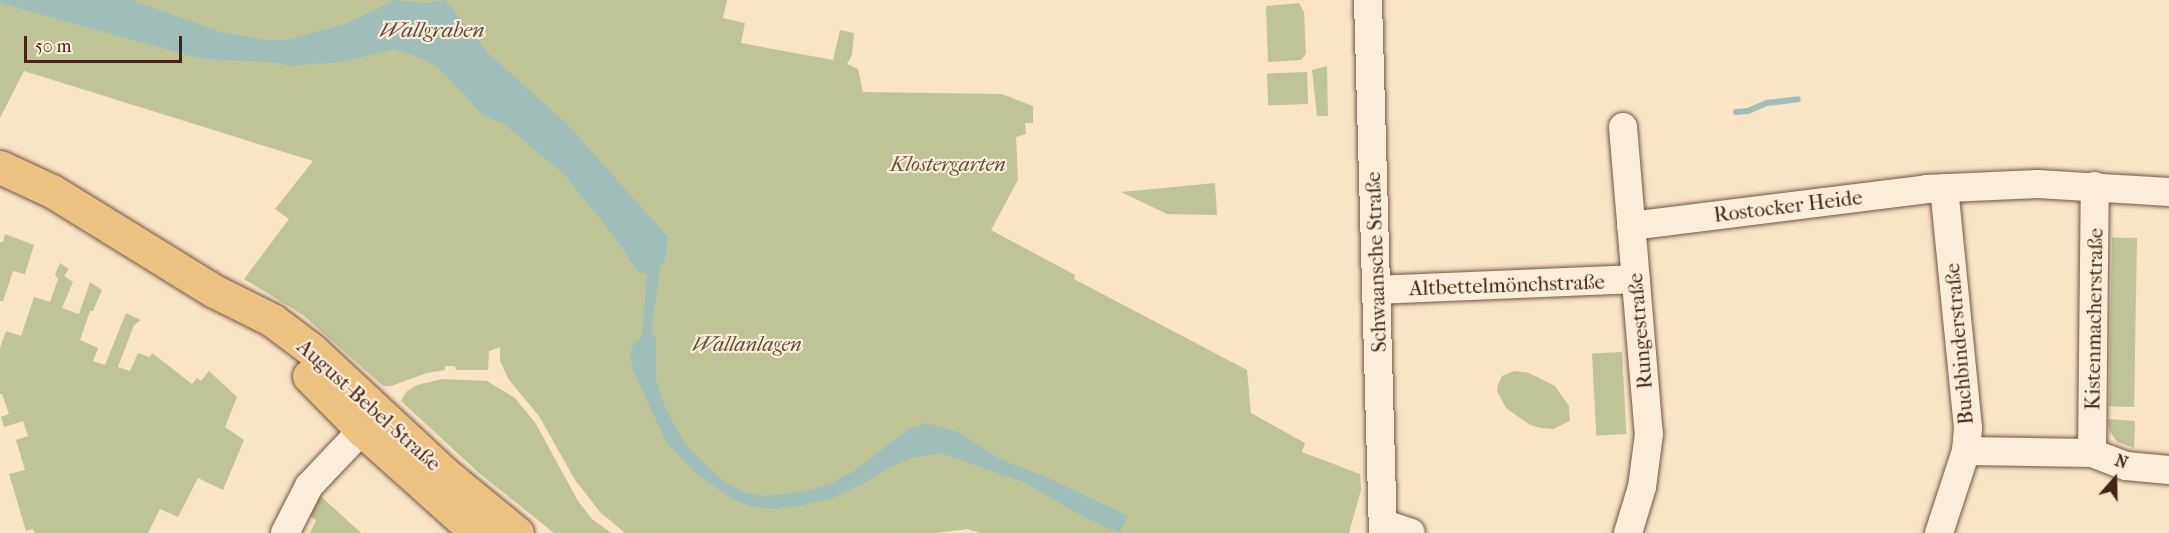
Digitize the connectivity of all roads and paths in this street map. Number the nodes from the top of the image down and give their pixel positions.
1 (1368, 0) edge
2 (1623, 126) dead end
3 (3, 170) edge
4 (2100, 189) junction
5 (2169, 192) edge
6 (1945, 199) junction
7 (1631, 226) junction
8 (1636, 279) junction
9 (1377, 290) junction
10 (214, 291) junction
11 (362, 430) junction
12 (1966, 450) junction
13 (2092, 453) junction
14 (2169, 470) edge
15 (1393, 530) edge
16 (285, 533) edge
17 (477, 533) edge
18 (517, 533) edge
19 (1628, 533) edge
20 (1939, 533) edge

1 - 9 street, Schwaansche Straße
2 - 7 street, Rungestraße
3 - 10 main road, August-Bebel-Straße
4 - 5 street, Rostocker Heide
4 - 6 street, Rostocker Heide
4 - 13 street, Kistenmacherstraße
6 - 7 street, Rostocker Heide
6 - 12 street, Buchbinderstraße
7 - 8 street, Rungestraße
8 - 9 street, Altbettelmönchstraße
8 - 19 street, Rungestraße
9 - 15 street, Schwaansche Straße
10 - 11 main road, August-Bebel-Straße
10 - 18 main road, August-Bebel-Straße
11 - 16 street
11 - 17 main road, August-Bebel-Straße
12 - 13 street
12 - 20 street, Buchbinderstraße
13 - 14 street

